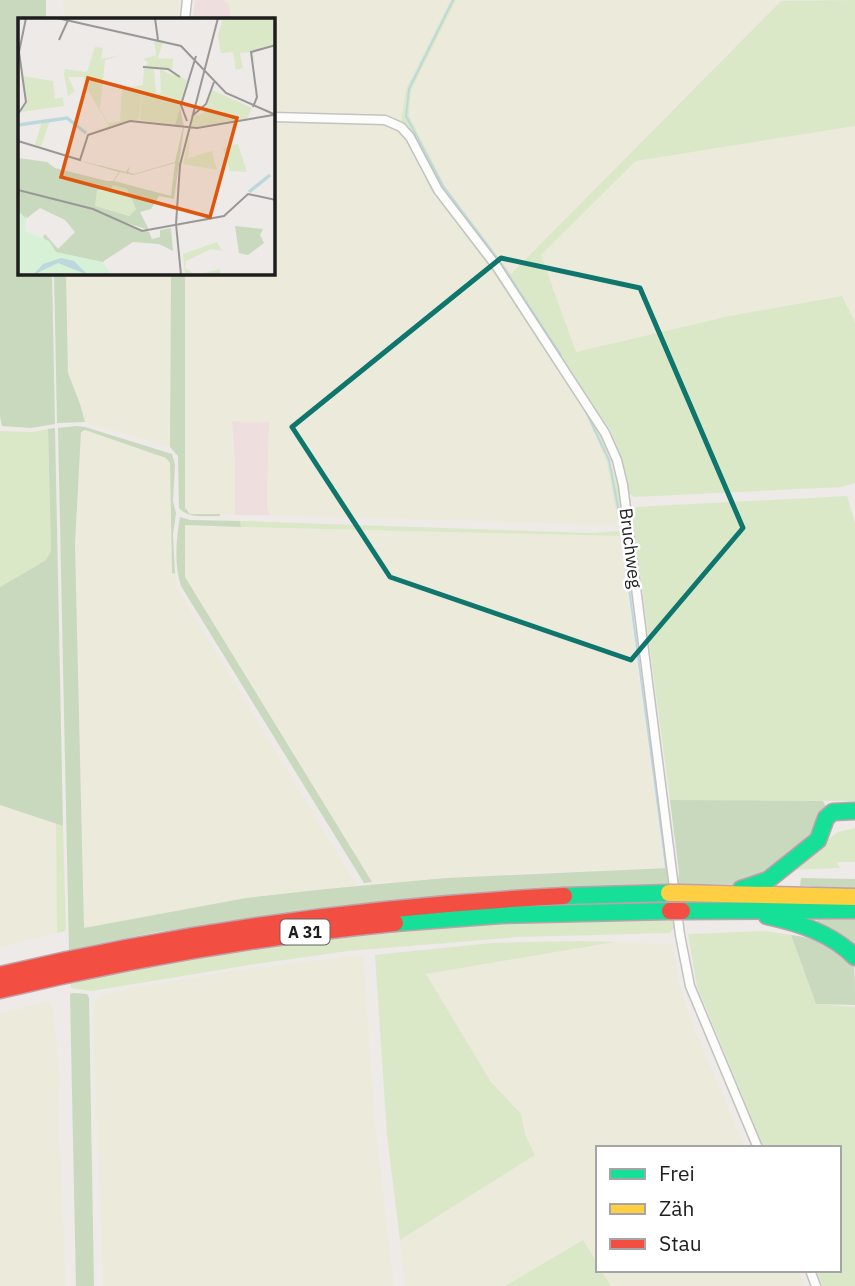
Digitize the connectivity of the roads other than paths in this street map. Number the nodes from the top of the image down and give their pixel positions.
1 (187, 0) edge
2 (185, 18) edge
3 (275, 117) edge
4 (855, 811) edge
5 (724, 894) junction
6 (855, 897) edge
7 (737, 910) junction
8 (855, 910) edge
9 (855, 957) edge
10 (68, 965) junction
11 (0, 975) edge
12 (0, 990) edge
13 (757, 1146) edge

1 - 2 street
3 - 13 street, Bruchweg
4 - 5 highway
5 - 6 highway, A 31
5 - 10 highway, A 31
7 - 8 highway, A 31
7 - 9 highway
7 - 10 highway, A 31
10 - 11 highway, A 31
10 - 12 highway, A 31

